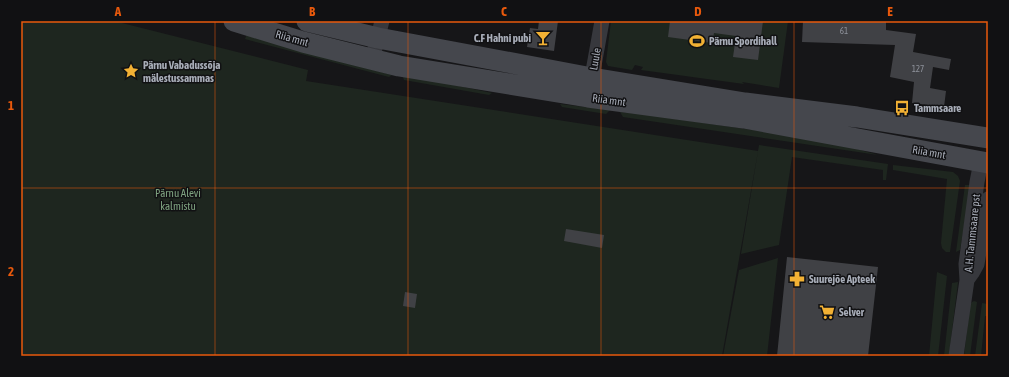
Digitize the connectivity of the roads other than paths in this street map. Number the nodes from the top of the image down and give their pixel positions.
1 (234, 21) edge
2 (307, 21) edge
3 (602, 21) edge
4 (380, 29) edge
5 (372, 60) junction
6 (590, 88) junction
7 (988, 138) edge
8 (985, 162) edge
9 (988, 199) edge
10 (967, 280) junction
11 (956, 356) edge

1 - 5 main road, Riia mnt
2 - 4 main road, Riia mnt
3 - 6 street, Luule
4 - 5 street
4 - 6 main road, Riia mnt
5 - 6 main road, Riia mnt
6 - 7 main road, Riia mnt
6 - 8 main road, Riia mnt
8 - 10 street, A.H. Tammsaare pst
9 - 10 street, A.H. Tammsaare pst
10 - 11 street, A.H. Tammsaare pst

